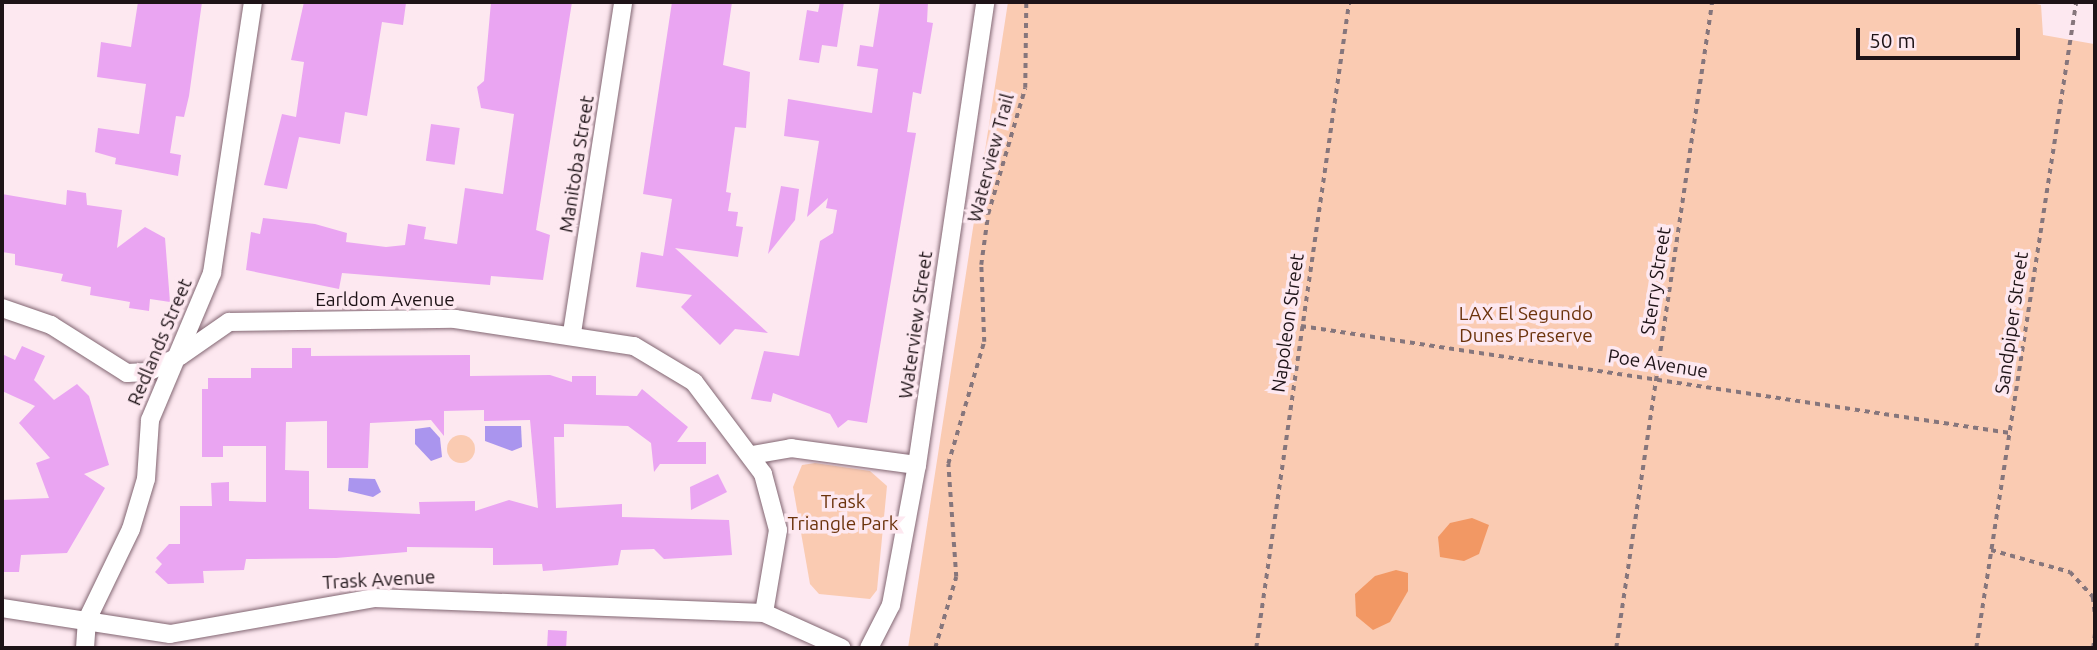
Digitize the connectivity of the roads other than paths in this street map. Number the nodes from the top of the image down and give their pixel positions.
1 (253, 2) edge
2 (622, 2) edge
3 (985, 2) edge
4 (2, 308) edge
5 (572, 333) junction
6 (180, 356) junction
7 (752, 455) junction
8 (917, 465) junction
9 (2, 608) edge
10 (764, 612) junction
11 (87, 620) junction
12 (85, 648) edge
13 (842, 648) edge
14 (869, 648) edge

1 - 6 street, Redlands Street
2 - 5 street, Manitoba Street
3 - 8 street, Waterview Street
4 - 6 street, Earldom Avenue
5 - 6 street, Earldom Avenue
5 - 7 street, Earldom Avenue
6 - 11 street, Redlands Street
7 - 8 street
7 - 10 street, Earldom Avenue
8 - 14 street, Waterview Street
9 - 11 street, Trask Avenue
10 - 11 street, Trask Avenue
10 - 13 street
11 - 12 street, Redlands Street

